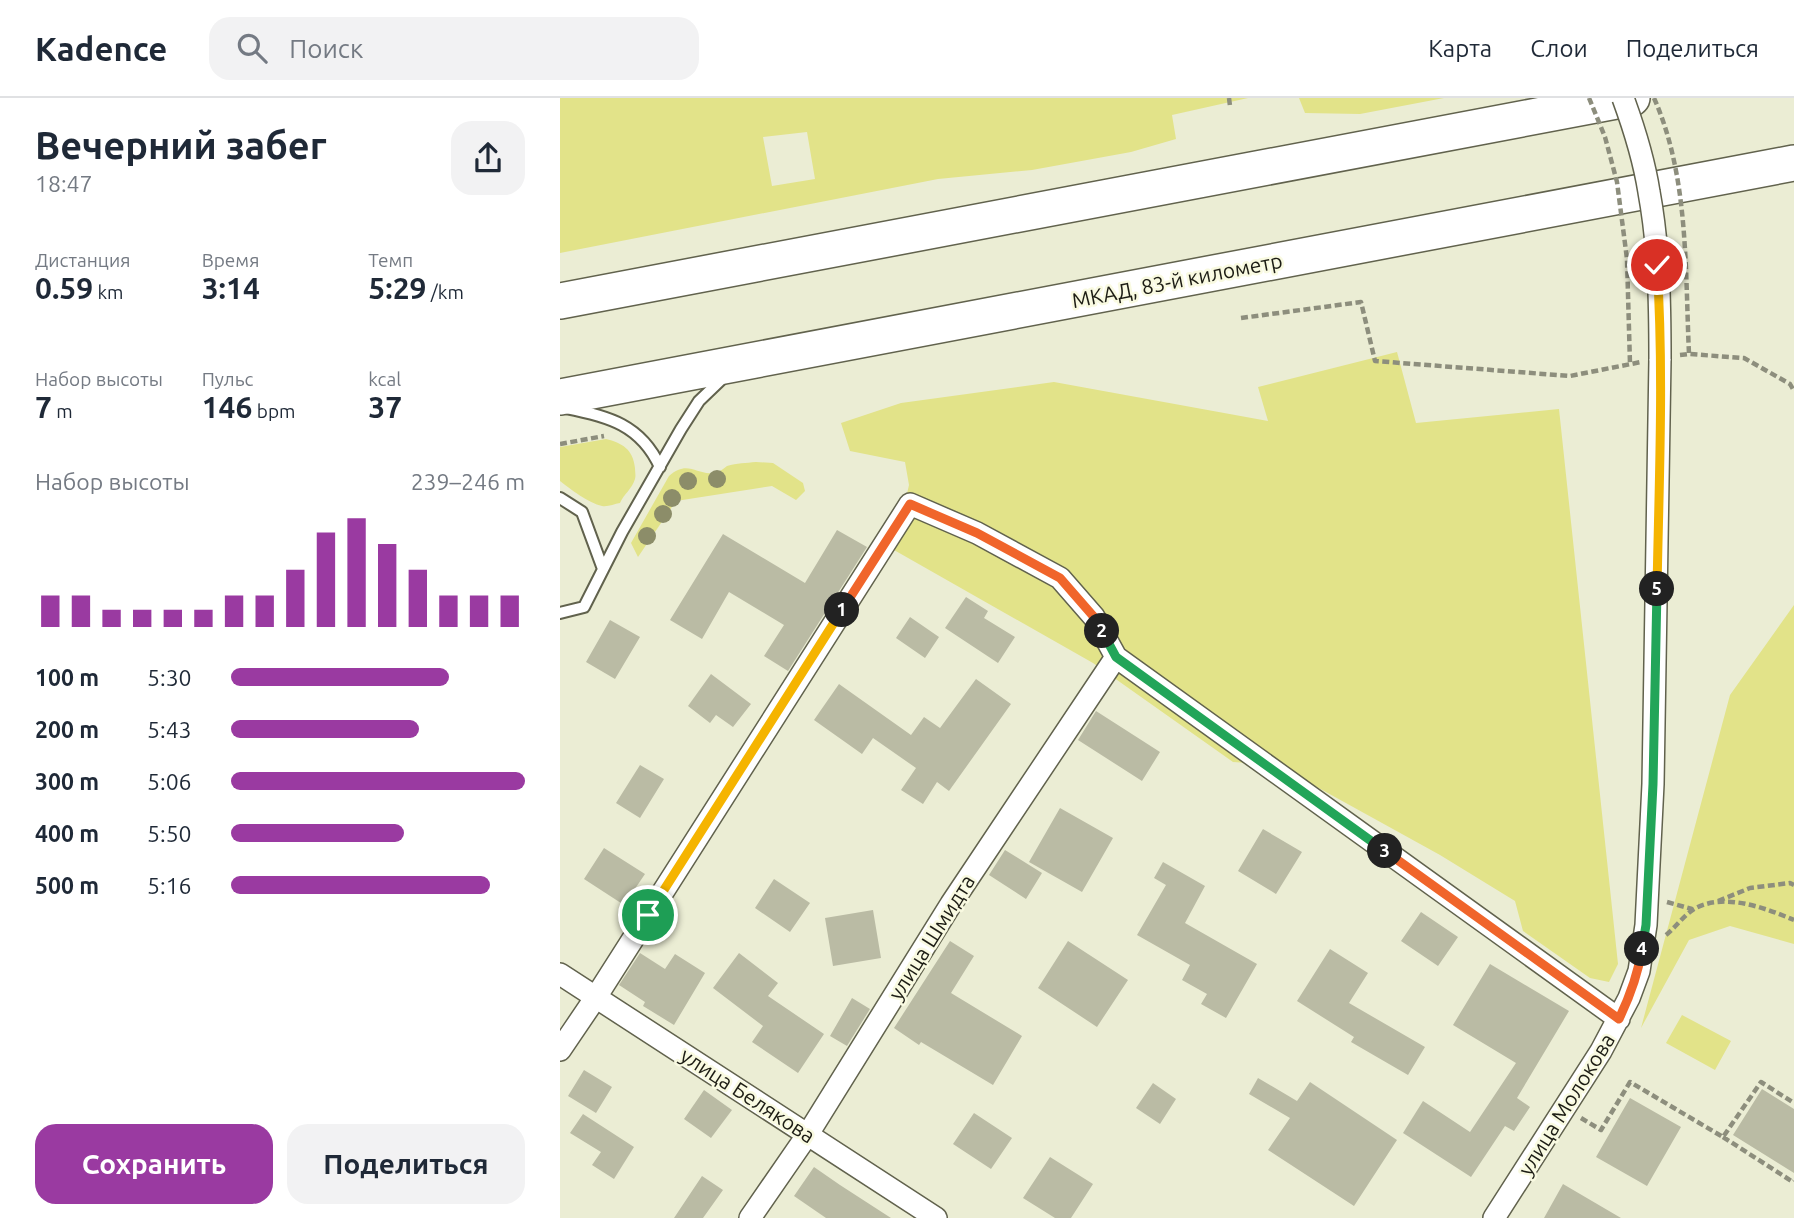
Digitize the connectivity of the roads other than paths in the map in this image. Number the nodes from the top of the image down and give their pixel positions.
1 (1623, 98) edge
2 (1632, 98) edge
3 (1794, 163) edge
4 (560, 301) edge
5 (750, 361) junction
6 (560, 397) edge
7 (560, 408) edge
8 (660, 467) junction
9 (560, 498) edge
10 (603, 569) junction
11 (560, 613) edge
12 (1116, 657) junction
13 (560, 974) edge
14 (596, 997) junction
15 (1619, 1019) junction
16 (560, 1050) edge
17 (808, 1134) junction
18 (750, 1218) edge
19 (936, 1218) edge
20 (1494, 1218) edge

1 - 15 street, улица Молокова, bridge
2 - 4 highway
3 - 5 highway, МКАД, 83-й километр
5 - 6 highway, МКАД, 83-й километр
5 - 8 lane
7 - 8 lane
8 - 10 lane
9 - 10 lane
10 - 11 lane
12 - 14 street
12 - 15 street
12 - 17 street, улица Шмидта
13 - 14 street, улица Белякова
14 - 16 street
14 - 17 street, улица Белякова
15 - 20 street, улица Молокова
17 - 18 street, улица Шмидта
17 - 19 street, улица Белякова

